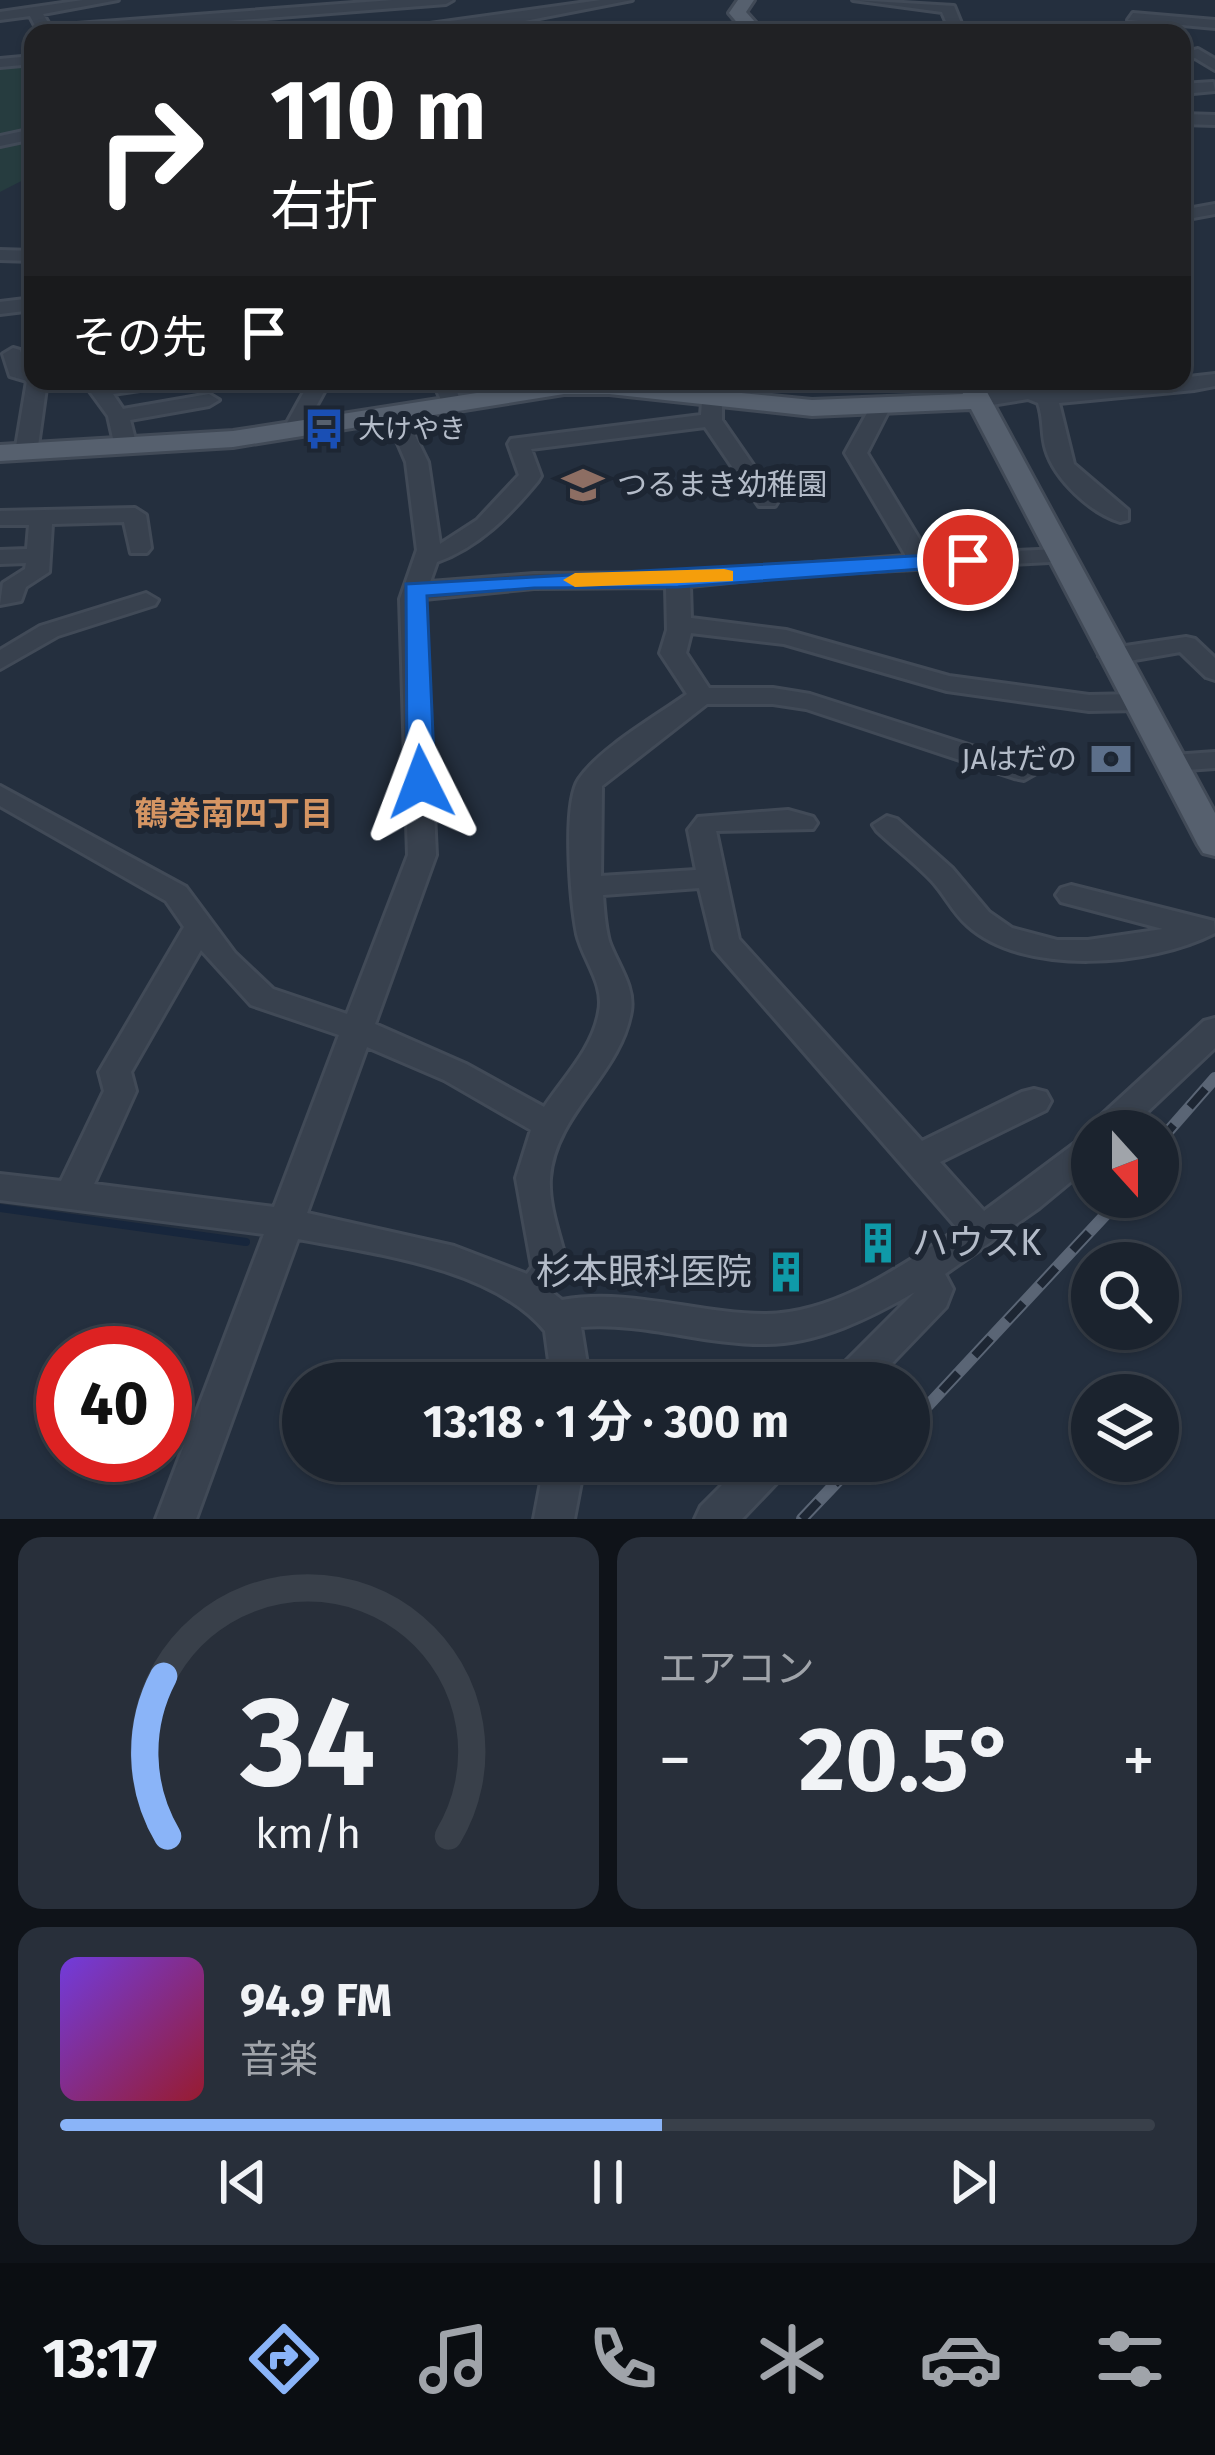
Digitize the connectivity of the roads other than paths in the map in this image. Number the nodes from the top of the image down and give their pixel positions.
1 (111, 0) edge
2 (199, 0) edge
3 (446, 0) edge
4 (625, 0) edge
5 (746, 0) edge
6 (860, 0) edge
7 (426, 1) edge
8 (351, 3) edge
9 (279, 6) edge
10 (34, 11) junction
11 (0, 16) edge
12 (212, 18) junction
13 (41, 24) edge
14 (94, 24) edge
15 (471, 24) edge
16 (747, 24) edge
17 (951, 24) edge
18 (31, 390) edge
19 (99, 390) edge
20 (315, 390) edge
21 (494, 390) edge
22 (668, 390) edge
23 (1099, 390) edge
24 (974, 391) edge
25 (447, 392) edge
26 (1047, 399) junction
27 (209, 400) dead end
28 (881, 406) junction
29 (711, 410) junction
30 (395, 413) junction
31 (118, 416) junction
32 (294, 430) junction
33 (126, 447) junction
34 (13, 453) edge
35 (767, 502) dead end
36 (1120, 514) dead end
37 (0, 518) edge
38 (41, 518) junction
39 (139, 548) dead end
40 (0, 556) edge
41 (38, 556) junction
42 (1061, 556) junction
43 (429, 557) junction
44 (921, 562) junction
45 (678, 580) junction
46 (415, 590) junction
47 (0, 598) edge
48 (146, 600) dead end
49 (678, 625) junction
50 (1112, 656) junction
51 (0, 661) edge
52 (1215, 672) edge
53 (701, 696) junction
54 (1138, 702) junction
55 (1215, 760) edge
56 (1173, 763) junction
57 (1024, 772) dead end
58 (0, 794) edge
59 (803, 824) dead end
60 (887, 825) dead end
61 (1215, 844) edge
62 (710, 878) junction
63 (589, 886) junction
64 (1071, 895) dead end
65 (200, 925) junction
66 (1209, 935) edge
67 (354, 1028) junction
68 (1215, 1028) edge
69 (1034, 1102) dead end
70 (1128, 1110) edge
71 (549, 1125) junction
72 (918, 1158) junction
73 (1071, 1160) edge
74 (0, 1187) edge
75 (70, 1196) junction
76 (286, 1225) junction
77 (981, 1231) junction
78 (923, 1267) junction
79 (545, 1305) junction
80 (570, 1362) edge
81 (869, 1362) edge
82 (561, 1482) edge
83 (751, 1482) edge
84 (176, 1519) edge
85 (554, 1519) edge
86 (715, 1519) edge

1 - 10 street
2 - 12 street
3 - 7 street
4 - 15 street
5 - 16 main road
6 - 17 street
7 - 8 street
8 - 9 street
9 - 12 street
10 - 11 street
10 - 13 street
12 - 14 street
18 - 34 street
19 - 31 street
20 - 32 street
21 - 25 main road
22 - 29 main road
23 - 26 street
24 - 26 street
24 - 28 main road
24 - 42 main road
25 - 30 main road
26 - 36 street
27 - 31 street
28 - 29 main road
28 - 44 street
29 - 35 street
29 - 43 street
30 - 32 main road
30 - 43 street
31 - 33 street
32 - 33 main road
33 - 34 main road
37 - 38 street
38 - 39 street
38 - 41 street
40 - 41 street
41 - 47 street
42 - 44 street
42 - 50 main road
43 - 46 street
44 - 45 street
45 - 46 street
45 - 49 street
46 - 67 street
48 - 51 street
49 - 53 street
49 - 54 street
50 - 52 street
50 - 54 main road
53 - 57 street
53 - 63 street
54 - 56 main road
55 - 56 street
56 - 61 main road
58 - 65 street
59 - 62 street
60 - 66 street
62 - 63 street
62 - 72 street
63 - 71 street
64 - 66 street
65 - 67 street
65 - 75 street
67 - 71 street
67 - 76 street
68 - 70 street
69 - 72 street
71 - 79 street
72 - 77 street
73 - 77 street
74 - 75 street
75 - 76 street
76 - 79 street
76 - 84 street
77 - 78 street
78 - 79 street
78 - 81 street
79 - 80 street
82 - 85 street
83 - 86 street

